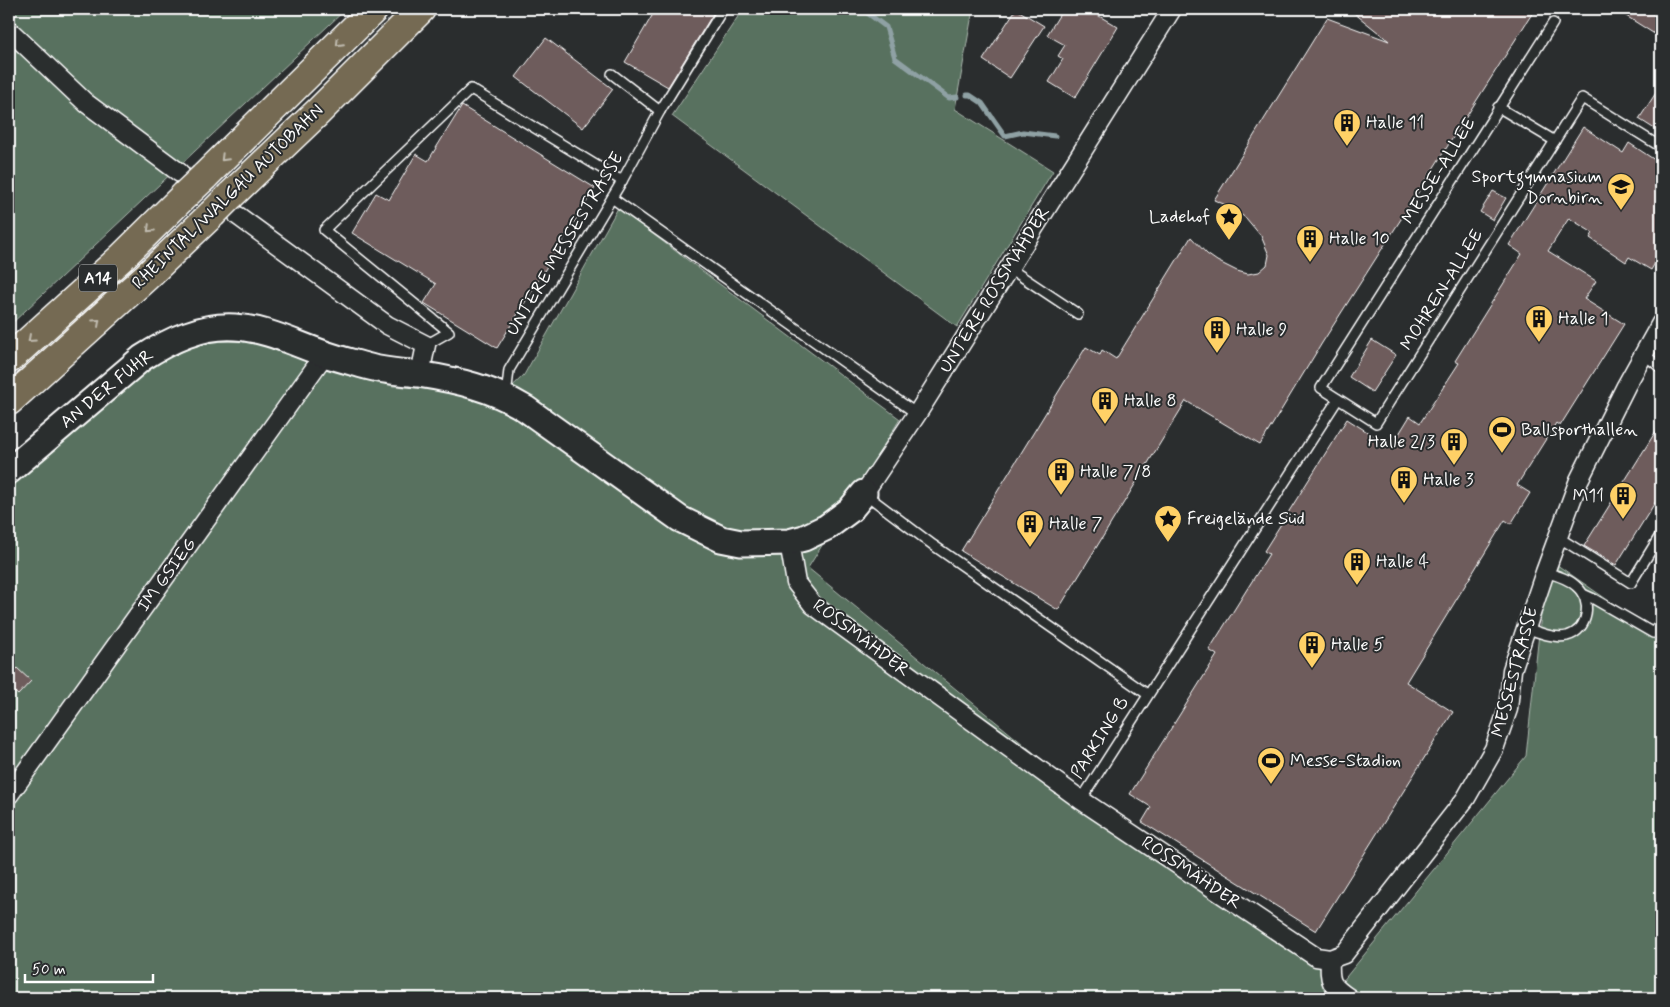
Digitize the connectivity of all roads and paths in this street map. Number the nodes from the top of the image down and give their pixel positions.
1 (374, 9) edge
2 (421, 9) edge
3 (723, 9) edge
4 (1172, 9) edge
5 (1552, 23) dead end
6 (9, 30) edge
7 (612, 74) dead end
8 (1498, 107) junction
9 (660, 112) junction
10 (1555, 141) junction
11 (1661, 147) edge
12 (622, 181) junction
13 (190, 182) junction
14 (612, 198) junction
15 (227, 209) junction
16 (1009, 268) junction
17 (1078, 314) dead end
18 (1661, 323) edge
19 (426, 345) junction
20 (325, 354) junction
21 (1644, 354) junction
22 (9, 359) edge
23 (1661, 367) edge
24 (420, 374) junction
25 (506, 397) junction
26 (1338, 399) junction
27 (9, 401) edge
28 (917, 414) junction
29 (9, 471) edge
30 (864, 493) junction
31 (1661, 534) edge
32 (1558, 537) junction
33 (789, 542) junction
34 (1544, 572) junction
35 (1583, 594) junction
36 (1661, 622) edge
37 (1526, 628) junction
38 (1147, 694) junction
39 (9, 795) edge
40 (1081, 800) junction
41 (1330, 959) junction
42 (1349, 998) edge

1 -> 13 highway, RHEINTAL/WALGAU AUTOBAHN / A14
2 - 15 highway, RHEINTAL/WALGAU AUTOBAHN / A14
3 - 9 lane, UNTERE MESSESTRASSE
4 - 16 street, UNTERE ROSSMÄHDER
5 - 8 lane, MESSE-ALLEE
6 - 13 street
7 - 9 lane
8 - 10 lane
8 - 26 lane, MESSE-ALLEE
9 - 12 lane, UNTERE MESSESTRASSE
10 - 11 lane, MOHREN-ALLEE
10 - 26 lane, MOHREN-ALLEE
12 - 14 lane, UNTERE MESSESTRASSE
12 - 19 lane
13 -> 22 highway, RHEINTAL/WALGAU AUTOBAHN / A14
14 - 25 lane, UNTERE MESSESTRASSE
14 - 28 lane
15 - 19 street
27 -> 15 highway, RHEINTAL/WALGAU AUTOBAHN / A14
16 - 17 lane
16 - 28 street, UNTERE ROSSMÄHDER
18 - 21 street, MESSESTRASSE
19 - 24 street
20 - 24 main road, AN DER FUHR
20 - 29 main road, AN DER FUHR
20 - 39 street, IM GSIEG
21 - 23 lane
21 - 32 street, MESSESTRASSE
24 - 25 main road
25 - 33 main road
26 - 38 lane, PARKING B
28 - 30 street, UNTERE ROSSMÄHDER
30 - 33 main road, UNTERE ROSSMÄHDER
30 - 38 lane
31 - 32 lane
32 - 34 street, MESSESTRASSE
33 - 40 street, ROSSMÄHDER
34 - 35 lane
34 - 37 street, MESSESTRASSE
35 - 36 lane
35 - 37 lane
37 - 41 street, MESSESTRASSE
38 - 40 lane, PARKING B
40 - 41 street, ROSSMÄHDER
41 - 42 street

